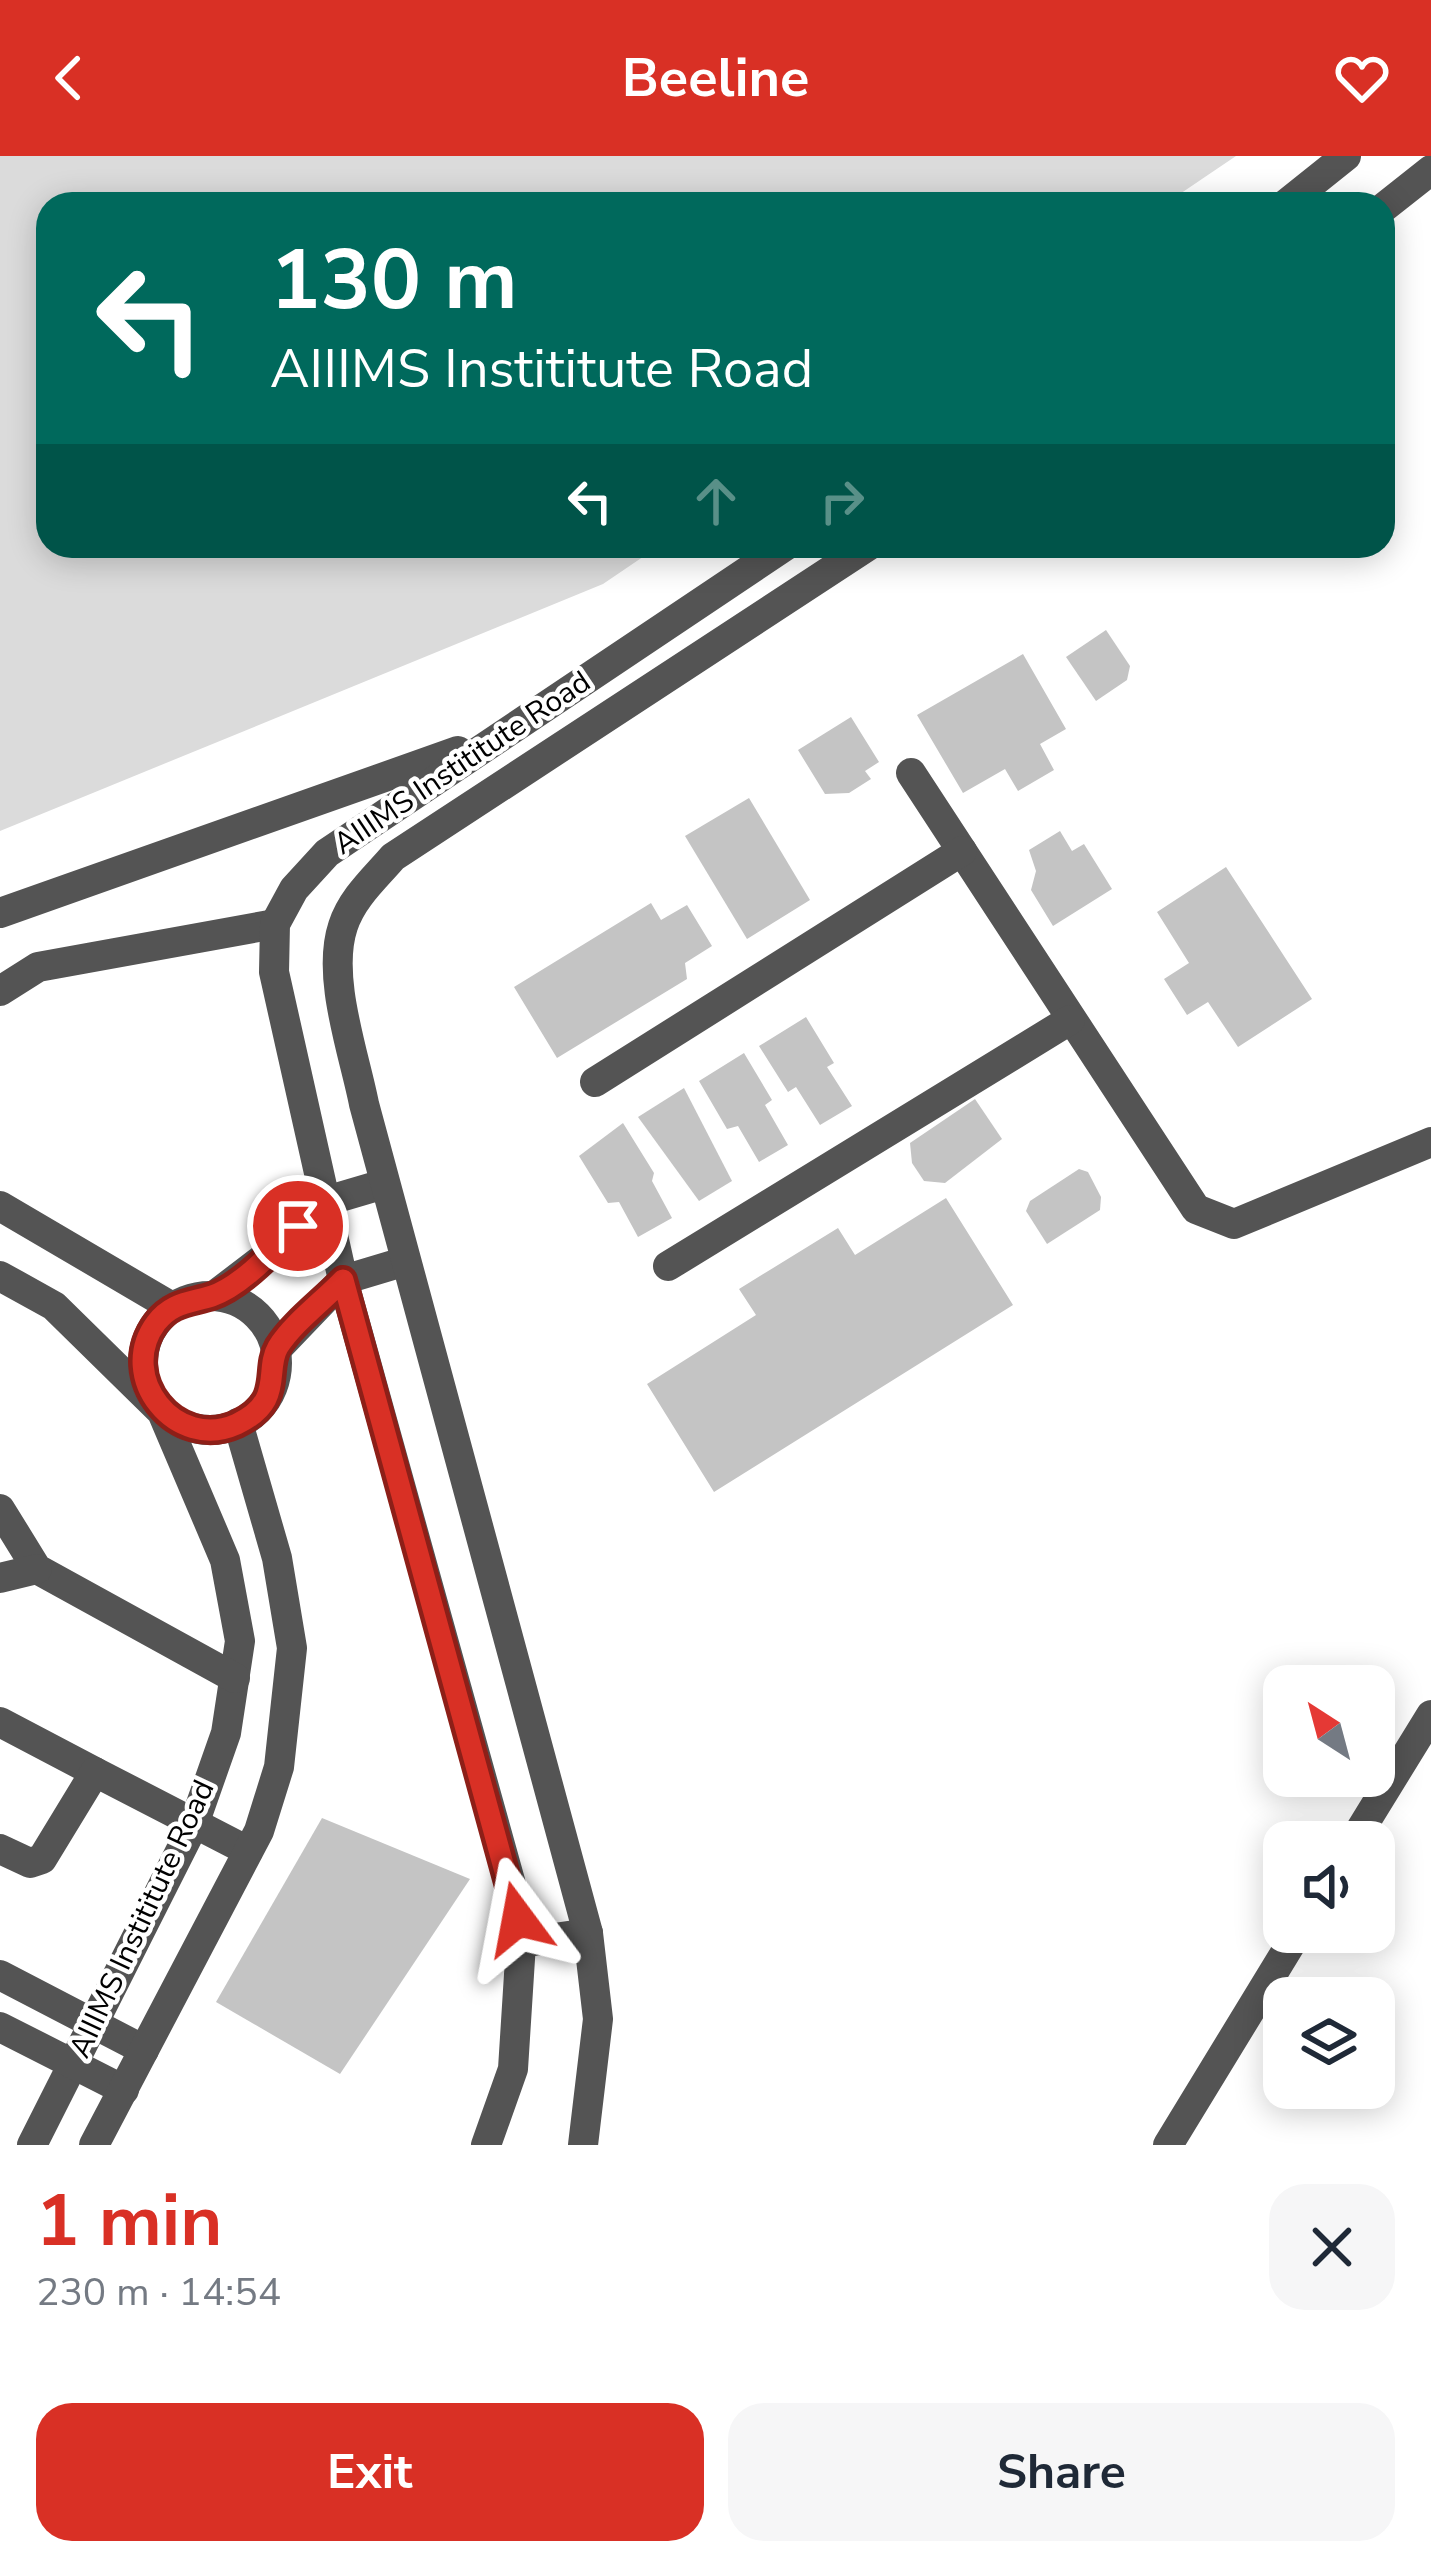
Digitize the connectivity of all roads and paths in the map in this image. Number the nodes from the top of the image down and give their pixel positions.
1 (1346, 156) edge
2 (1431, 170) edge
3 (1301, 192) edge
4 (1395, 198) edge
5 (767, 558) edge
6 (850, 558) edge
7 (504, 734) junction
8 (911, 773) dead end
9 (962, 851) junction
10 (0, 913) edge
11 (275, 924) junction
12 (0, 991) edge
13 (1070, 1020) junction
14 (595, 1082) dead end
15 (1431, 1142) edge
16 (384, 1184) junction
17 (323, 1202) junction
18 (0, 1206) edge
19 (404, 1262) junction
20 (668, 1266) dead end
21 (0, 1276) edge
22 (343, 1280) junction
23 (214, 1296) junction
24 (172, 1307) junction
25 (275, 1350) junction
26 (162, 1412) junction
27 (238, 1424) junction
28 (0, 1509) edge
29 (37, 1569) junction
30 (0, 1578) edge
31 (235, 1678) junction
32 (1431, 1714) edge
33 (0, 1722) edge
34 (95, 1772) junction
35 (1366, 1821) edge
36 (194, 1824) junction
37 (0, 1849) edge
38 (248, 1852) junction
39 (588, 1933) junction
40 (521, 1943) junction
41 (1285, 1953) edge
42 (0, 1975) edge
43 (92, 2024) junction
44 (0, 2027) edge
45 (144, 2050) junction
46 (72, 2066) junction
47 (124, 2090) junction
48 (32, 2145) edge
49 (94, 2145) edge
50 (486, 2145) edge
51 (583, 2145) edge
52 (1168, 2145) edge

1 - 3 street
2 - 4 street
5 - 7 street, AIIIMS Instititute Road
6 - 16 street, AIIIMS Instititute Road
7 - 10 street
7 - 11 street, AIIIMS Instititute Road
8 - 9 street
9 - 13 street
9 - 14 street
11 - 12 street
11 - 17 street
13 - 15 street
13 - 20 street
16 - 17 street
16 - 19 street, AIIIMS Instititute Road
17 - 22 street
17 - 23 street
18 - 24 street
19 - 22 street
19 - 39 street, AIIIMS Instititute Road
21 - 26 street, AIIIMS Instititute Road
22 - 25 street
22 - 40 street
23 - 24 street
23 - 25 street
24 - 26 street, AIIIMS Instititute Road
25 - 27 street
26 - 27 street
26 - 31 street, AIIIMS Instititute Road
27 - 38 street, AIIIMS Instititute Road
28 - 29 street
29 - 30 street
29 - 31 street
31 - 36 street, AIIIMS Instititute Road
32 - 35 street
33 - 34 street
34 - 36 street
34 - 37 street
36 - 38 street
36 - 43 street, AIIIMS Instititute Road
38 - 45 street, AIIIMS Instititute Road
39 - 40 street
39 - 51 street, AIIIMS Instititute Road
40 - 50 street
41 - 52 street
42 - 43 street
43 - 45 street
43 - 46 street, AIIIMS Instititute Road
44 - 46 street
45 - 47 street, AIIIMS Instititute Road
46 - 47 street
46 - 48 street, AIIIMS Instititute Road
47 - 49 street, AIIIMS Instititute Road

